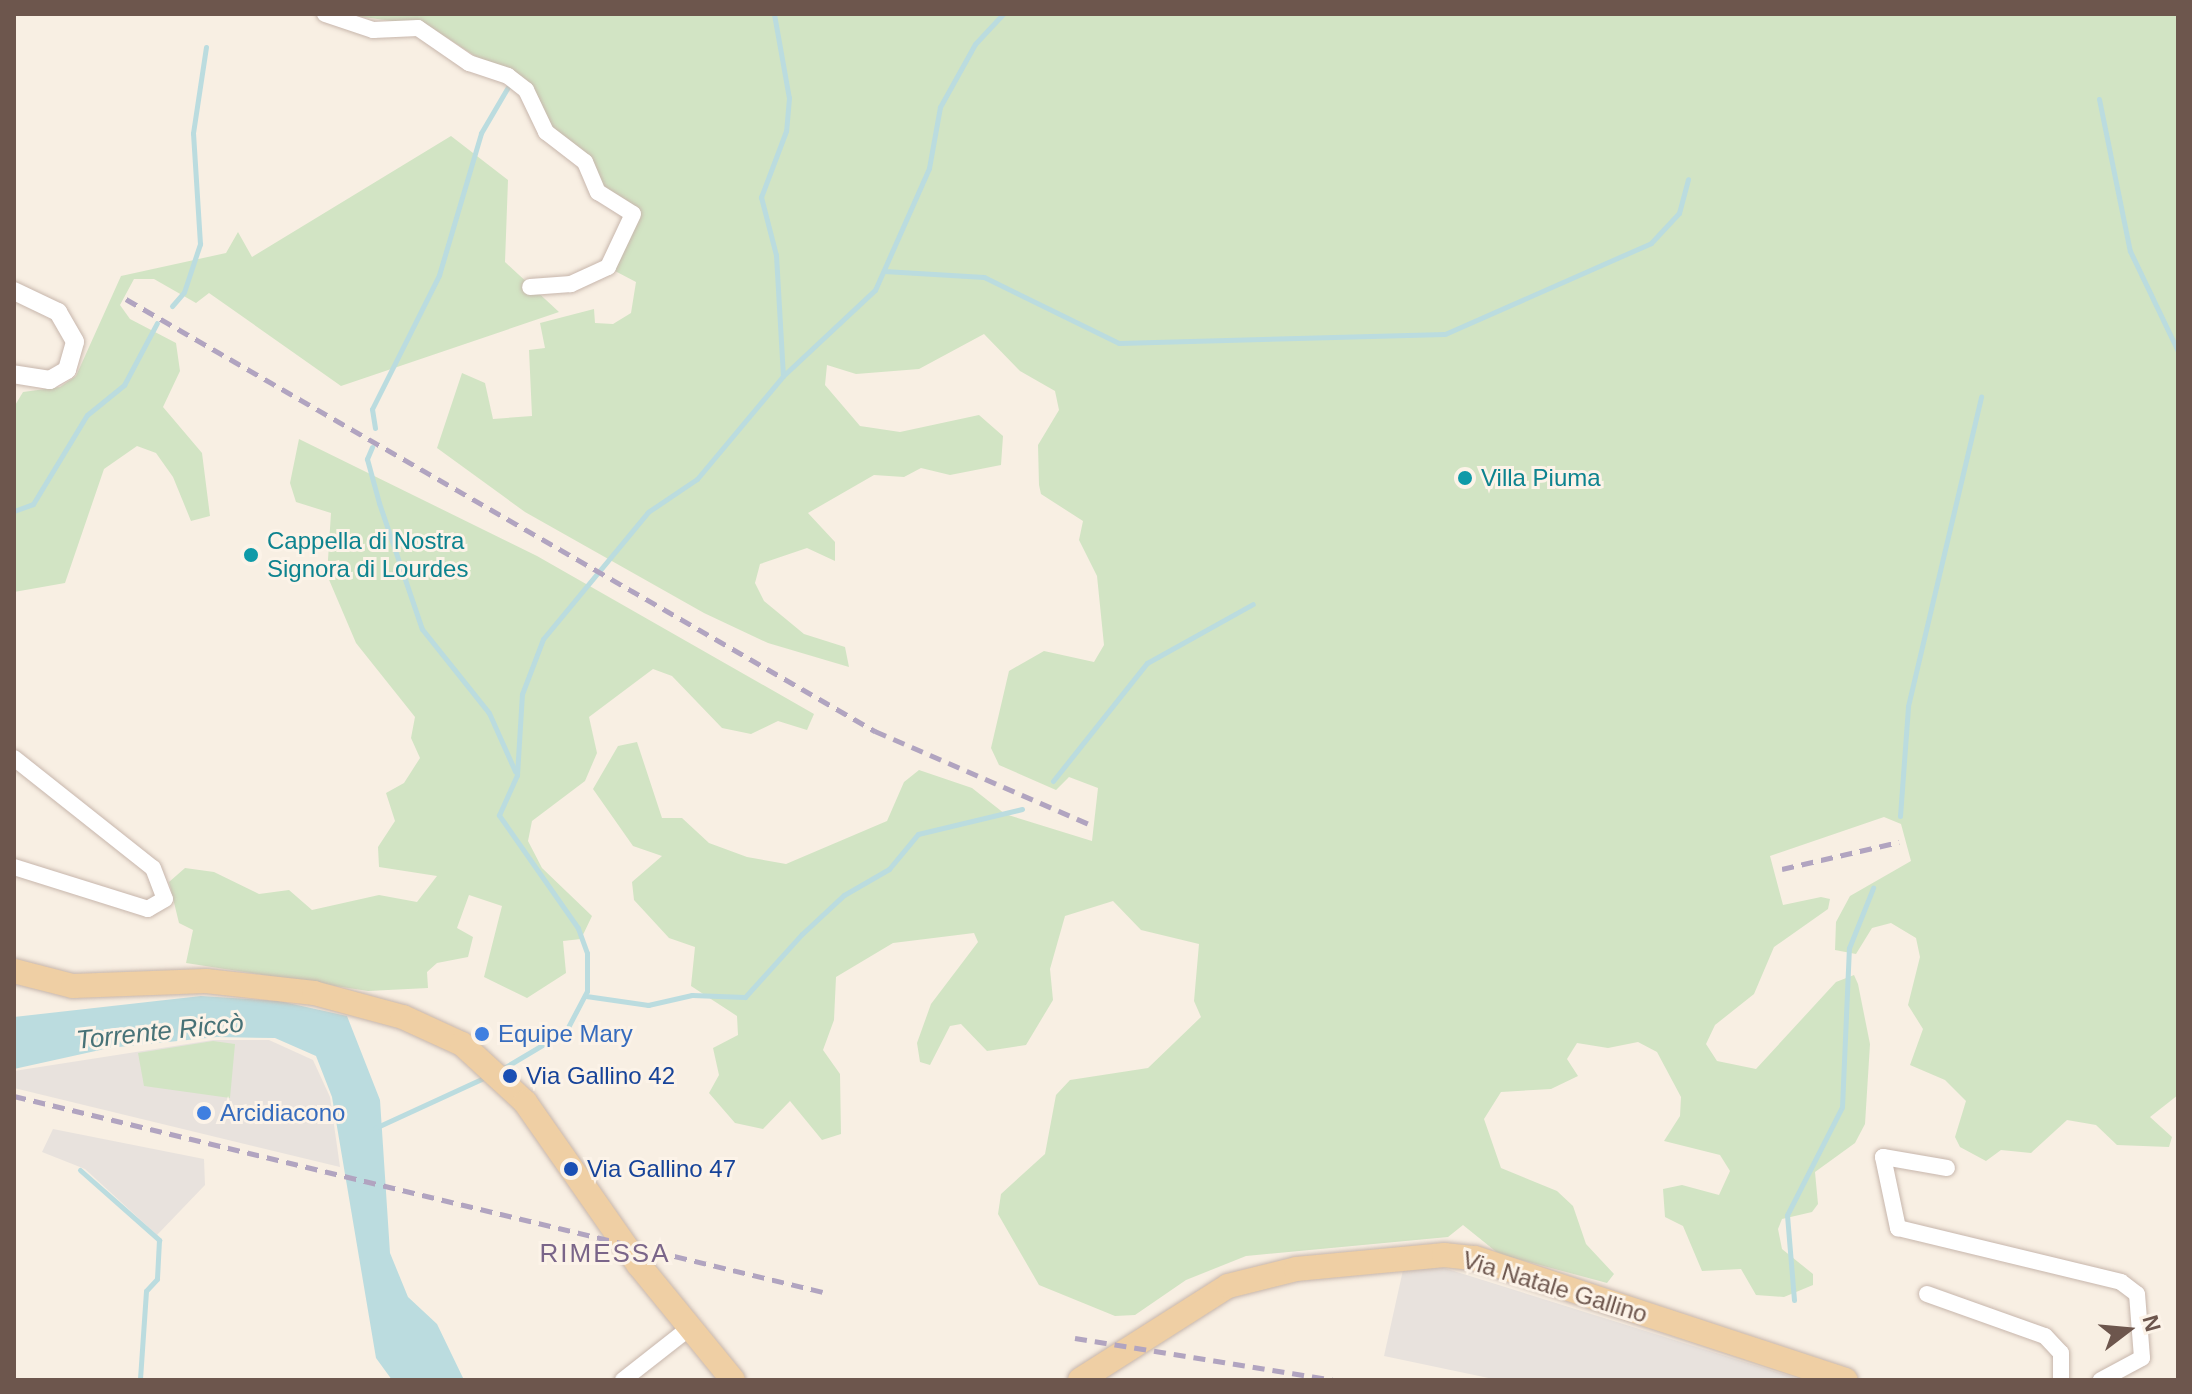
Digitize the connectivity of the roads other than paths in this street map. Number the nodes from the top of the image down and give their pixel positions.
1 (325, 14) edge
2 (530, 287) dead end
3 (14, 291) edge
4 (14, 374) edge
5 (14, 758) edge
6 (14, 867) edge
7 (14, 971) edge
8 (1947, 1168) dead end
9 (1927, 1294) dead end
10 (688, 1329) junction
11 (623, 1380) edge
12 (733, 1380) edge
13 (1080, 1380) edge
14 (1845, 1380) edge
15 (2061, 1380) edge
16 (2101, 1380) edge

1 - 2 street
3 - 4 street
5 - 6 street
7 - 10 main road
8 - 16 street
9 - 15 street
10 - 11 street
10 - 12 main road
13 - 14 main road, Via Natale Gallino

